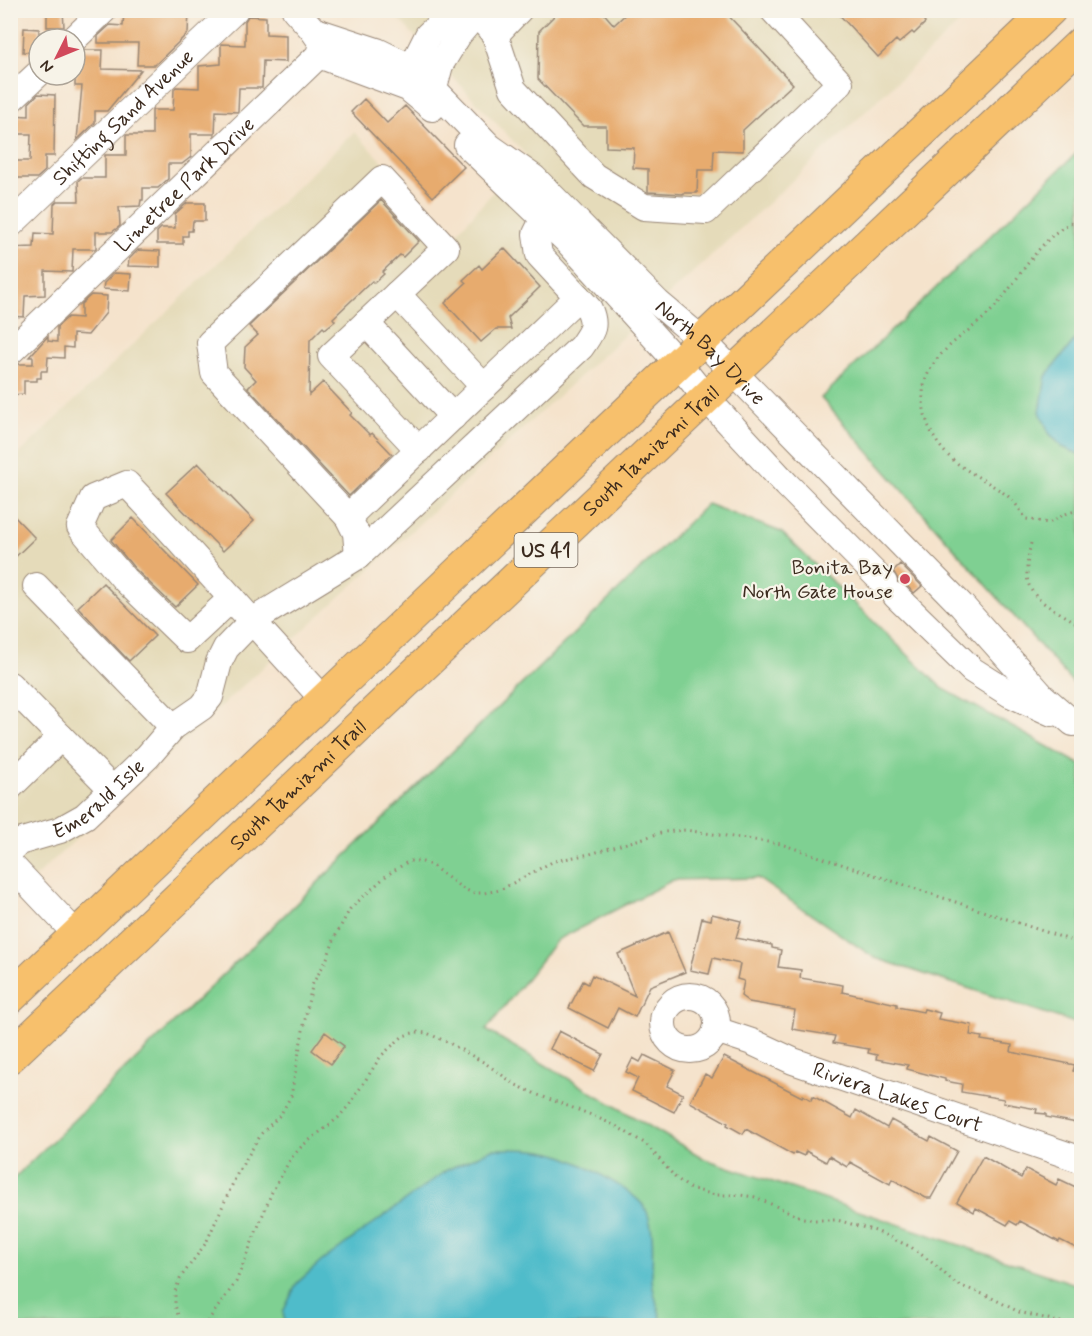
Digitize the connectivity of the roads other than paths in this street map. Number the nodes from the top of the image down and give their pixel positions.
1 (104, 10) edge
2 (235, 10) edge
3 (295, 10) edge
4 (456, 10) edge
5 (472, 10) edge
6 (519, 10) edge
7 (773, 10) edge
8 (1050, 10) edge
9 (86, 27) edge
10 (313, 30) junction
11 (495, 35) junction
12 (1082, 42) edge
13 (319, 55) junction
14 (379, 65) junction
15 (411, 80) junction
16 (27, 84) edge
17 (432, 98) junction
18 (10, 100) edge
19 (544, 218) junction
20 (10, 225) edge
21 (397, 294) junction
22 (578, 297) junction
23 (366, 323) junction
24 (702, 340) junction
25 (10, 352) edge
26 (678, 363) junction
27 (733, 372) junction
28 (484, 387) junction
29 (706, 398) junction
30 (453, 417) junction
31 (418, 450) junction
32 (348, 517) junction
33 (358, 556) junction
34 (36, 586) dead end
35 (232, 598) junction
36 (252, 621) junction
37 (10, 685) edge
38 (324, 700) junction
39 (1077, 726) edge
40 (173, 727) junction
41 (61, 736) junction
42 (10, 787) edge
43 (112, 789) junction
44 (10, 851) edge
45 (10, 864) edge
46 (77, 935) junction
47 (10, 998) edge
48 (716, 1030) dead end
49 (10, 1057) edge
50 (1082, 1160) edge

1 - 9 street
2 - 20 street, Shifting Sand Avenue
3 - 10 street
4 - 15 street
5 - 11 street
5 - 17 street
6 - 11 street
7 - 11 street
8 - 24 main road, South Tamiami Trail / US 41
10 - 13 street
10 - 14 street, North Bay Drive
12 - 27 main road, South Tamiami Trail / US 41
13 - 14 street, North Bay Drive
13 - 25 street, Limetree Park Drive
14 - 15 street, North Bay Drive
15 - 17 street, North Bay Drive
16 - 18 street
17 - 19 street, North Bay Drive
17 - 24 street, North Bay Drive
19 - 22 street
19 - 26 street, North Bay Drive
21 - 23 street
21 - 28 street
21 - 32 street
22 - 28 street
22 - 33 street, Emerald Isle
23 - 30 street
23 - 31 street
24 - 26 main road, South Tamiami Trail / US 41
24 - 27 street, North Bay Drive
26 - 29 street, North Bay Drive
26 - 38 main road, South Tamiami Trail / US 41
27 - 29 main road, South Tamiami Trail / US 41
27 - 39 street, North Bay Drive
28 - 30 street
29 - 39 street, North Bay Drive
29 - 49 main road, South Tamiami Trail / US 41
30 - 31 street
31 - 32 street
32 - 33 street
33 - 36 street, Emerald Isle
34 - 40 street
35 - 35 street
35 - 36 street
36 - 38 street
36 - 40 street, Emerald Isle
37 - 41 street
38 - 46 main road, South Tamiami Trail / US 41
40 - 43 street, Emerald Isle
41 - 42 street
41 - 43 street
43 - 44 street, Emerald Isle
45 - 46 street
46 - 47 main road, South Tamiami Trail / US 41
48 - 50 street, Riviera Lakes Court

